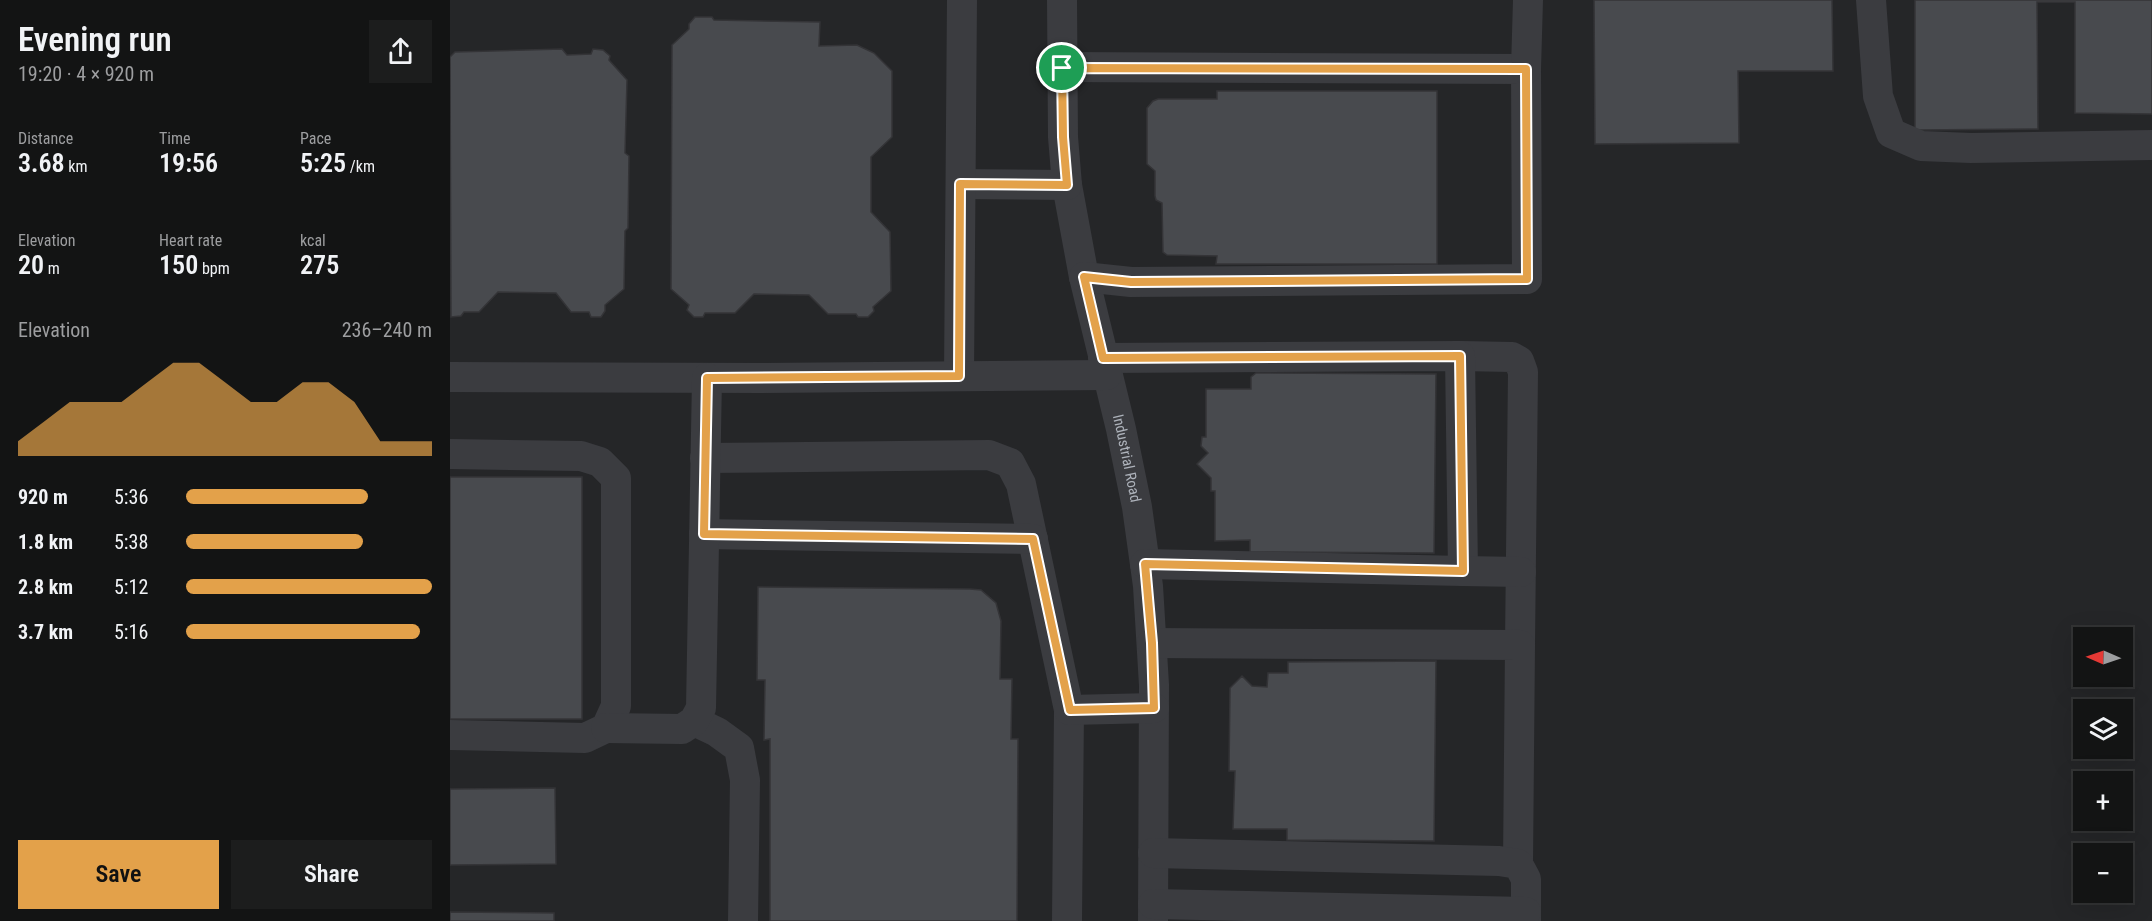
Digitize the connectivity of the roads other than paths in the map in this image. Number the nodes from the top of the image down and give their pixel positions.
1 (962, 0) edge
2 (1062, 0) edge
3 (1528, 0) edge
4 (1871, 0) edge
5 (1062, 68) junction
6 (1526, 69) junction
7 (2152, 146) edge
8 (960, 184) junction
9 (1067, 185) junction
10 (1084, 277) junction
11 (1460, 356) junction
12 (1105, 366) junction
13 (959, 376) junction
14 (450, 377) edge
15 (707, 378) junction
16 (450, 454) edge
17 (705, 458) junction
18 (704, 534) junction
19 (1033, 539) junction
20 (1145, 564) junction
21 (1463, 571) junction
22 (1521, 572) junction
23 (1152, 643) junction
24 (1520, 645) junction
25 (1154, 708) junction
26 (1070, 710) junction
27 (694, 721) junction
28 (606, 728) junction
29 (450, 735) edge
30 (1153, 853) junction
31 (1518, 864) junction
32 (1153, 913) edge
33 (1526, 917) edge
34 (743, 921) edge
35 (1067, 921) edge

1 - 8 street
2 - 5 street, Industrial Road
3 - 6 street
4 - 7 street
5 - 6 street
5 - 9 street, Industrial Road
6 - 10 street
8 - 9 street
8 - 13 street
9 - 10 street, Industrial Road
10 - 12 street, Industrial Road
11 - 12 street
11 - 21 street
11 - 22 street
12 - 13 street
12 - 20 street, Industrial Road
13 - 15 street
14 - 15 street
15 - 17 street
16 - 28 street
17 - 18 street
17 - 19 street
18 - 19 street
18 - 27 street
19 - 26 street
20 - 21 street
20 - 23 street, Industrial Road
21 - 22 street
22 - 24 street
23 - 24 street
23 - 25 street, Industrial Road
24 - 31 street
25 - 26 street
25 - 30 street, Industrial Road
26 - 35 street
27 - 28 street
27 - 34 street
28 - 29 street
30 - 31 street
30 - 32 street, Industrial Road
31 - 33 street
32 - 33 street

